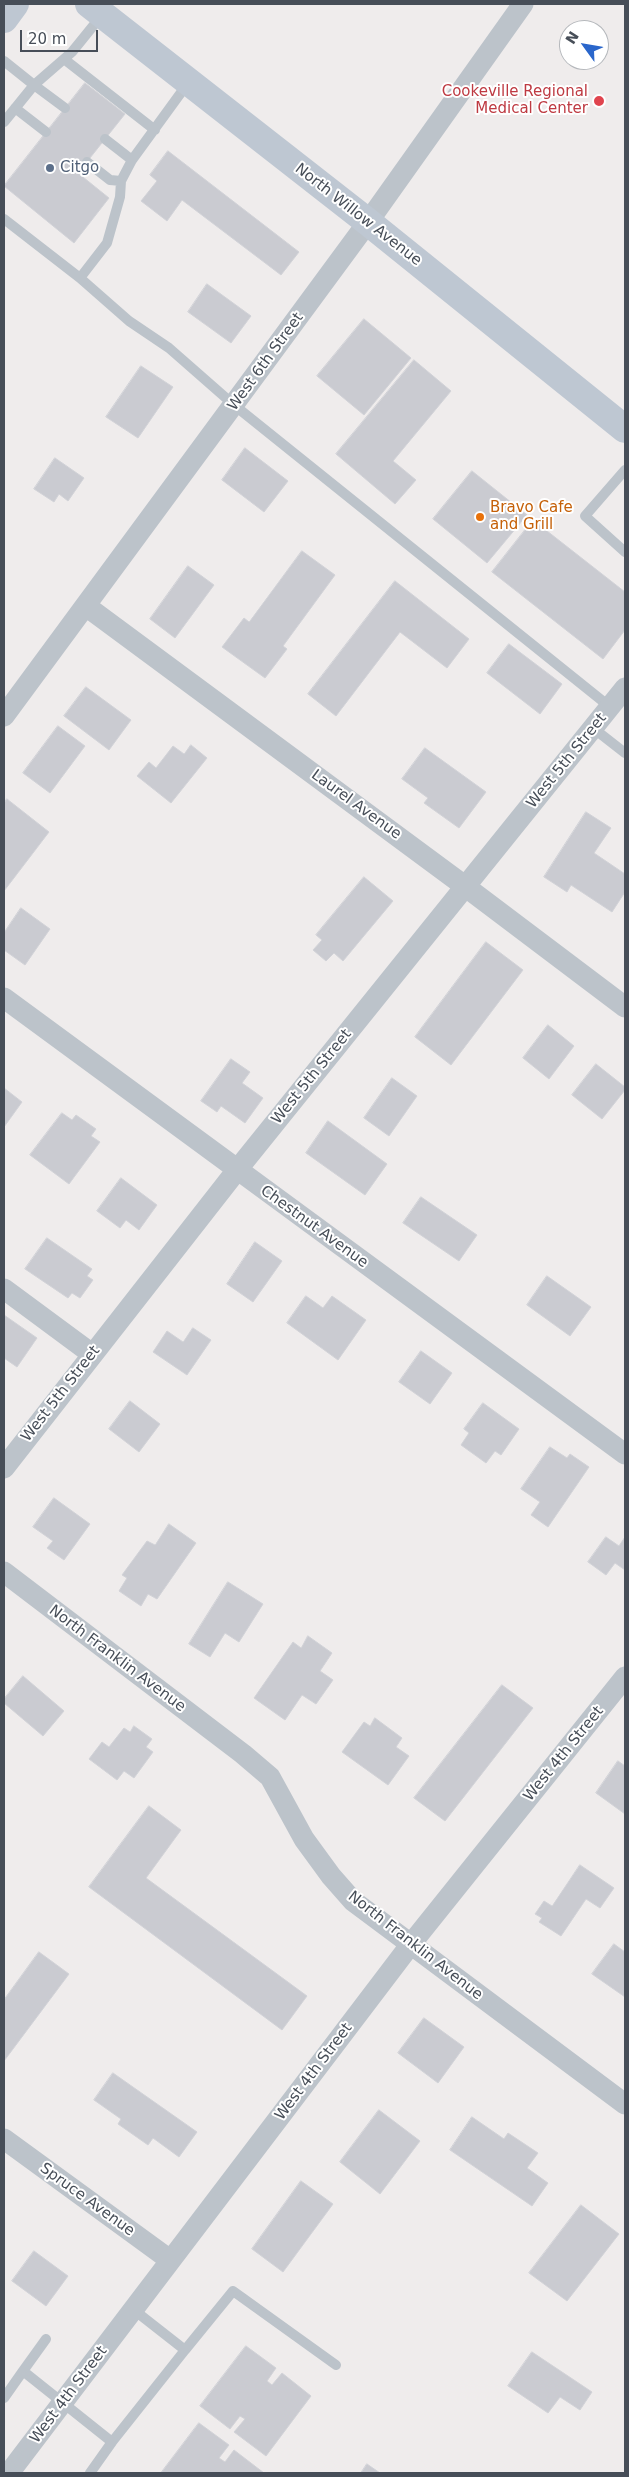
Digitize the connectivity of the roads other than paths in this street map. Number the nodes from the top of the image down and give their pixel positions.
1 (15, 4) edge
2 (523, 4) edge
3 (95, 9) edge
4 (4, 19) edge
5 (64, 59) junction
6 (4, 61) edge
7 (189, 82) junction
8 (34, 84) junction
9 (15, 108) junction
10 (65, 108) dead end
11 (4, 122) edge
12 (155, 130) junction
13 (46, 132) dead end
14 (105, 139) dead end
15 (132, 160) junction
16 (87, 162) dead end
17 (121, 181) junction
18 (4, 219) edge
19 (368, 222) junction
20 (80, 278) junction
21 (234, 405) junction
22 (625, 429) edge
23 (625, 470) edge
24 (625, 552) edge
25 (86, 606) junction
26 (625, 688) edge
27 (610, 707) junction
28 (4, 716) edge
29 (593, 728) junction
30 (625, 753) edge
31 (466, 887) junction
32 (4, 998) edge
33 (625, 1007) edge
34 (237, 1170) junction
35 (4, 1288) edge
36 (92, 1354) junction
37 (625, 1454) edge
38 (4, 1468) edge
39 (4, 1572) edge
40 (625, 1677) edge
41 (411, 1944) junction
42 (625, 2104) edge
43 (4, 2139) edge
44 (170, 2260) junction
45 (134, 2310) junction
46 (46, 2339) dead end
47 (185, 2350) junction
48 (336, 2365) dead end
49 (23, 2371) junction
50 (4, 2398) edge
51 (63, 2403) junction
52 (112, 2442) junction
53 (9, 2473) edge
54 (90, 2473) edge

1 - 4 main road
2 - 19 street, West 6th Street
3 - 5 lane
3 - 7 main road, North Willow Avenue
5 - 8 lane
5 - 12 lane
6 - 8 lane
7 - 12 lane
7 - 19 main road, North Willow Avenue
8 - 9 lane
8 - 10 lane
9 - 11 lane
9 - 13 lane
12 - 15 lane
14 - 15 lane
15 - 17 lane
16 - 17 lane
17 - 20 lane
18 - 20 lane
19 - 21 street, West 6th Street
19 - 22 main road, North Willow Avenue
20 - 21 lane
21 - 25 street, West 6th Street
21 - 27 lane
23 - 24 lane
25 - 28 street, West 6th Street
25 - 31 street, Laurel Avenue
26 - 27 street, West 5th Street
27 - 29 street, West 5th Street
29 - 30 lane
29 - 31 street, West 5th Street
31 - 33 street, Laurel Avenue
31 - 34 street, West 5th Street
32 - 34 street, Chestnut Avenue
34 - 36 street, West 5th Street
34 - 37 street, Chestnut Avenue
35 - 36 street
36 - 38 street, West 5th Street
39 - 41 street, North Franklin Avenue
40 - 41 street, West 4th Street
41 - 42 street, North Franklin Avenue
41 - 44 street, West 4th Street
43 - 44 street, Spruce Avenue
44 - 45 street, West 4th Street
45 - 47 lane
45 - 51 street, West 4th Street
46 - 49 lane
47 - 48 lane
47 - 52 lane
49 - 50 lane
49 - 51 lane
51 - 52 lane
51 - 53 street, West 4th Street
52 - 54 lane

